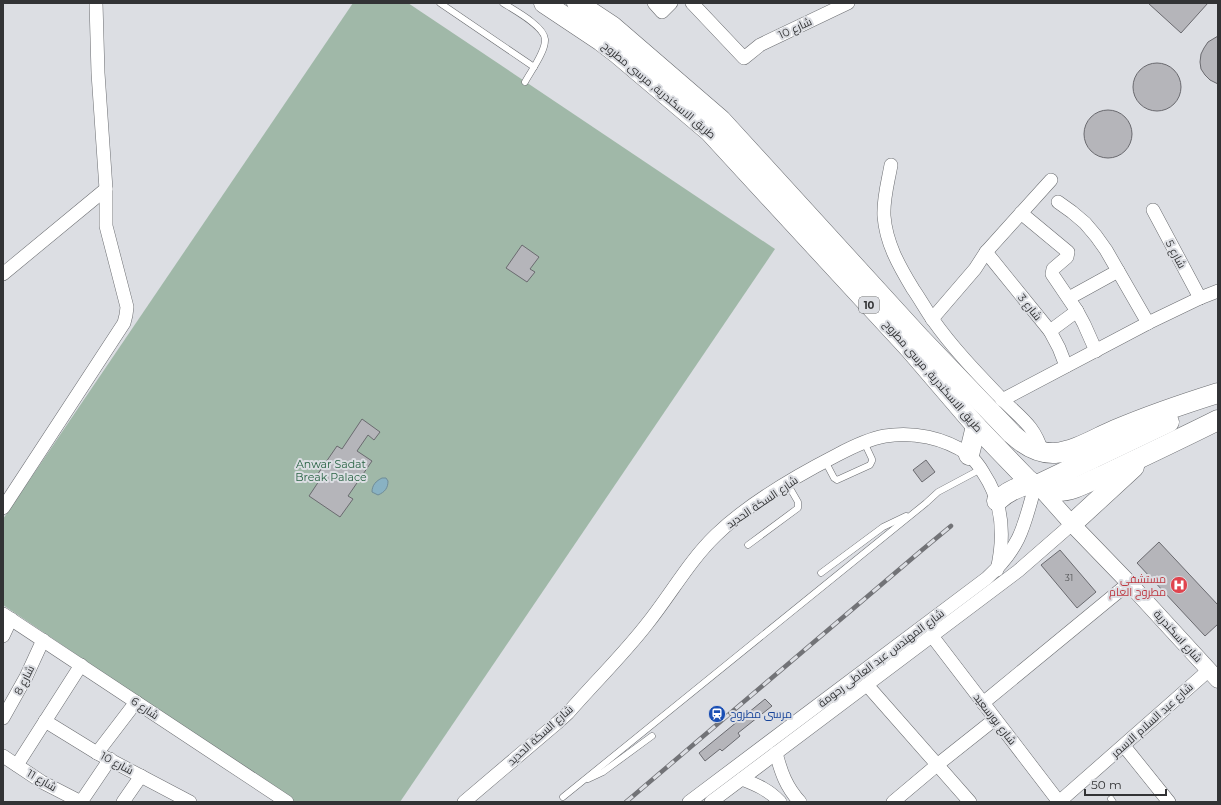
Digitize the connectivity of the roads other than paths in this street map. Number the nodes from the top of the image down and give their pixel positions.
1 (96, 3) edge
2 (440, 3) edge
3 (503, 3) edge
4 (544, 3) edge
5 (576, 3) edge
6 (654, 3) edge
7 (671, 3) edge
8 (692, 3) edge
9 (848, 3) edge
10 (826, 7) edge
11 (534, 67) junction
12 (525, 82) dead end
13 (891, 165) dead end
14 (1051, 180) dead end
15 (106, 189) junction
16 (1058, 202) dead end
17 (1153, 210) dead end
18 (1021, 213) junction
19 (986, 252) junction
20 (1118, 271) junction
21 (3, 274) edge
22 (1218, 291) edge
23 (1069, 298) junction
24 (1200, 298) junction
25 (1077, 311) junction
26 (932, 319) junction
27 (1148, 324) junction
28 (1050, 332) junction
29 (1096, 351) junction
30 (1066, 366) junction
31 (1210, 395) edge
32 (1002, 400) junction
33 (1218, 420) edge
34 (976, 426) junction
35 (863, 442) junction
36 (1042, 452) junction
37 (1144, 456) junction
38 (825, 462) junction
39 (975, 462) junction
40 (787, 483) junction
41 (1036, 486) junction
42 (997, 501) junction
43 (3, 508) edge
44 (914, 512) junction
45 (1072, 524) junction
46 (748, 545) dead end
47 (996, 570) junction
48 (821, 573) dead end
49 (1129, 583) junction
50 (7, 616) edge
51 (3, 636) edge
52 (932, 636) junction
53 (43, 640) junction
54 (81, 665) junction
55 (1213, 675) edge
56 (866, 685) junction
57 (136, 702) junction
58 (983, 703) junction
59 (3, 718) edge
60 (811, 719) junction
61 (995, 720) junction
62 (45, 721) junction
63 (652, 736) dead end
64 (1124, 746) junction
65 (97, 753) junction
66 (776, 753) junction
67 (3, 756) edge
68 (110, 759) junction
69 (17, 765) junction
70 (937, 765) junction
71 (141, 776) junction
72 (742, 779) junction
73 (580, 783) junction
74 (563, 797) dead end
75 (81, 802) edge
76 (123, 802) edge
77 (190, 802) edge
78 (287, 802) edge
79 (464, 802) edge
80 (689, 802) edge
81 (711, 802) edge
82 (780, 802) edge
83 (800, 802) edge
84 (893, 802) edge
85 (970, 802) edge
86 (1059, 802) edge
87 (1169, 802) edge

1 - 15 street
2 - 11 lane
3 - 11 lane
4 - 34 main road, طريق الاسكندرية, مرسى مطروح / 10
5 - 36 main road, طريق الاسكندرية, مرسى مطروح / 10
6 - 7 street
8 - 10 street, شارع 10
9 - 10 street, شارع 10
11 - 12 lane
13 - 26 street
14 - 18 street
15 - 21 street
15 - 43 street
16 - 20 street
17 - 24 street, شارع 5
18 - 19 street
18 - 23 street
19 - 26 street
19 - 28 street, شارع 3
20 - 23 street
20 - 27 street
22 - 24 street
23 - 25 street
24 - 27 street
25 - 28 street
25 - 29 street
26 - 32 street
27 - 29 street
28 - 30 street, شارع 3
29 - 30 street
30 - 32 street
31 - 36 main road, طريق الاسكندرية, مرسى مطروح / 10
31 - 41 main road
32 - 36 street
33 - 37 main road
34 - 39 main road
34 - 41 main road, طريق الاسكندرية, مرسى مطروح / 10
35 - 38 street, شارع السكة الحديد
35 - 38 lane
35 - 39 street, شارع السكة الحديد
37 - 41 main road
37 - 45 main road
38 - 40 street, شارع السكة الحديد
39 - 42 street
39 - 44 lane
40 - 46 lane
40 - 79 street, شارع السكة الحديد
41 - 42 main road
41 - 45 street, شارع اسكندرية
41 - 47 street, شارع المهندس عبد العاطى رحومة
42 - 47 street
44 - 48 lane
44 - 73 lane
45 - 49 street, شارع اسكندرية
45 - 52 street, شارع المهندس عبد العاطى رحومة
47 - 60 street, شارع المهندس عبد العاطى رحومة
49 - 55 street, شارع اسكندرية
49 - 58 street
50 - 51 street
50 - 53 street, شارع 6
52 - 56 street, شارع المهندس عبد العاطى رحومة
52 - 58 street, شارع بورسعيد
53 - 54 street, شارع 6
53 - 59 street, شارع 8
54 - 57 street, شارع 6
54 - 62 street
55 - 64 street, شارع عبد السلام الاسمر
56 - 60 street, شارع المهندس عبد العاطى رحومة
56 - 70 street
57 - 65 street
57 - 78 street, شارع 6
58 - 61 street, شارع بورسعيد
60 - 66 street, شارع المهندس عبد العاطى رحومة
60 - 80 street, شارع المهندس عبد العاطى رحومة
61 - 70 street
61 - 86 street, شارع بورسعيد
62 - 65 street, شارع 10
62 - 69 street
63 - 73 lane
64 - 86 street, شارع عبد السلام الاسمر
64 - 87 street
65 - 68 street, شارع 10
66 - 72 street, شارع المهندس عبد العاطى رحومة
66 - 83 street
67 - 69 street, شارع 11
68 - 71 street, شارع 10
68 - 75 street
69 - 75 street, شارع 11
70 - 84 street
70 - 85 street
71 - 76 street
71 - 77 street, شارع 10
72 - 81 street, شارع المهندس عبد العاطى رحومة
72 - 82 street
73 - 74 lane

